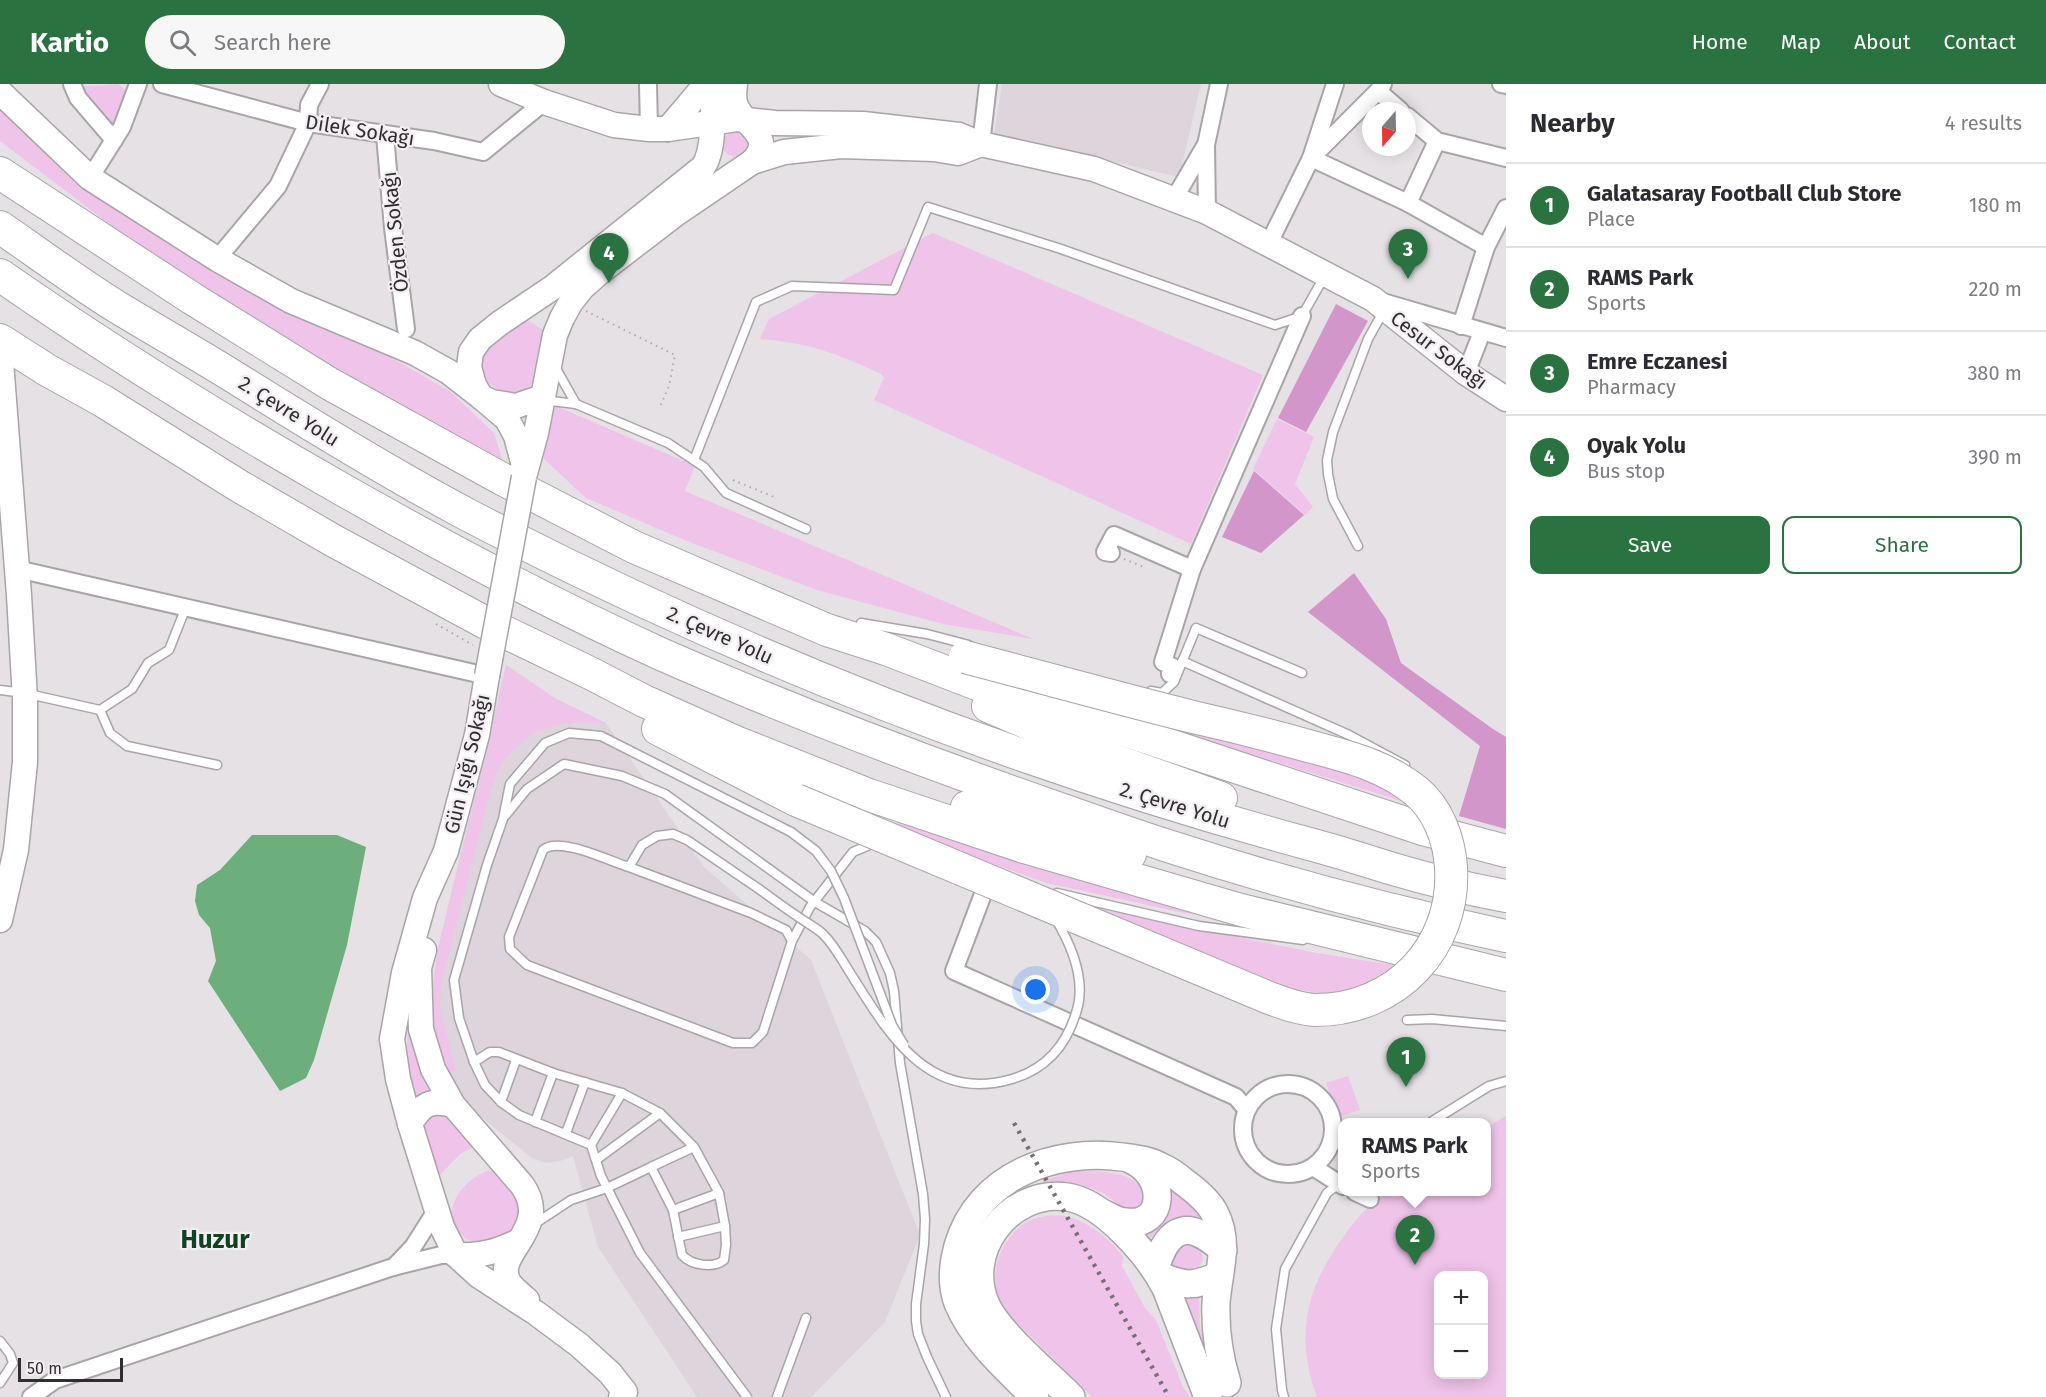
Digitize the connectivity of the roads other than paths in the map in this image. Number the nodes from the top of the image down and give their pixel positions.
1 (72, 84) edge
2 (138, 84) edge
3 (162, 84) edge
4 (320, 84) edge
5 (501, 84) edge
6 (648, 84) edge
7 (706, 84) edge
8 (716, 84) edge
9 (735, 84) edge
10 (988, 84) edge
11 (1219, 84) edge
12 (1335, 84) edge
13 (1501, 84) edge
14 (1506, 85) edge
15 (1381, 88) edge
16 (0, 92) edge
17 (544, 102) junction
18 (1393, 102) edge
19 (747, 121) junction
20 (308, 123) junction
21 (711, 124) junction
22 (1416, 124) edge
23 (659, 129) junction
24 (385, 135) junction
25 (114, 140) junction
26 (1437, 141) junction
27 (981, 144) junction
28 (1206, 145) junction
29 (1311, 158) junction
30 (1506, 158) edge
31 (752, 162) junction
32 (0, 173) edge
33 (90, 178) junction
34 (0, 184) edge
35 (1174, 199) junction
36 (1408, 203) junction
37 (1506, 208) edge
38 (1207, 212) junction
39 (0, 227) edge
40 (1269, 243) junction
41 (1486, 247) junction
42 (217, 260) junction
43 (135, 262) junction
44 (1326, 274) junction
45 (0, 275) edge
46 (1379, 304) junction
47 (1302, 316) junction
48 (0, 325) edge
49 (1461, 326) junction
50 (406, 329) dead end
51 (1482, 332) junction
52 (1506, 338) edge
53 (0, 340) edge
54 (550, 360) junction
55 (1, 361) edge
56 (1466, 373) junction
57 (480, 397) junction
58 (542, 397) junction
59 (1506, 399) edge
60 (103, 401) junction
61 (576, 404) junction
62 (694, 459) junction
63 (524, 477) junction
64 (806, 529) dead end
65 (1358, 546) dead end
66 (634, 547) junction
67 (1111, 553) road end
68 (17, 569) junction
69 (1192, 569) junction
70 (447, 602) junction
71 (186, 607) junction
72 (827, 630) junction
73 (1182, 662) junction
74 (590, 673) junction
75 (1302, 673) dead end
76 (1170, 674) dead end
77 (487, 676) junction
78 (1137, 687) dead end
79 (0, 690) edge
80 (24, 693) junction
81 (100, 710) junction
82 (217, 765) dead end
83 (1410, 768) dead end
84 (503, 819) junction
85 (446, 851) junction
86 (1506, 851) edge
87 (629, 867) junction
88 (1393, 869) junction
89 (988, 870) dead end
90 (1319, 890) junction
91 (983, 894) dead end
92 (1045, 897) junction
93 (1506, 897) edge
94 (815, 902) junction
95 (0, 920) edge
96 (1506, 936) edge
97 (792, 941) junction
98 (1315, 942) dead end
99 (1349, 947) dead end
100 (1390, 948) junction
101 (1506, 975) edge
102 (1407, 1020) dead end
103 (1506, 1026) edge
104 (910, 1055) junction
105 (516, 1060) junction
106 (474, 1062) junction
107 (553, 1073) junction
108 (1506, 1081) edge
109 (585, 1082) junction
110 (622, 1093) junction
111 (501, 1102) junction
112 (453, 1105) junction
113 (1246, 1109) junction
114 (660, 1113) junction
115 (1437, 1118) edge
116 (535, 1122) junction
117 (410, 1124) junction
118 (566, 1133) junction
119 (591, 1145) junction
120 (694, 1147) junction
121 (1125, 1157) junction
122 (596, 1160) junction
123 (651, 1167) junction
124 (1313, 1167) junction
125 (1338, 1182) edge
126 (1338, 1186) edge
127 (607, 1188) junction
128 (719, 1193) junction
129 (1365, 1196) edge
130 (1371, 1199) dead end
131 (437, 1209) junction
132 (673, 1210) junction
133 (1101, 1213) junction
134 (725, 1226) junction
135 (524, 1235) junction
136 (678, 1237) junction
137 (456, 1255) junction
138 (1221, 1263) junction
139 (393, 1268) junction
140 (1157, 1272) junction
141 (536, 1313) junction
142 (807, 1318) dead end
143 (0, 1341) edge
144 (0, 1383) edge
145 (1217, 1390) edge
146 (625, 1395) edge
147 (31, 1397) edge
148 (747, 1397) edge
149 (777, 1397) edge
150 (946, 1397) edge
151 (1035, 1397) edge
152 (1071, 1397) edge
153 (1284, 1397) edge

1 - 25 street
2 - 25 street
3 - 20 street, Dilek Sokağı
4 - 20 street
5 - 17 street, Cesur Sokağı
6 - 23 street
7 - 23 street
8 - 21 street
9 - 19 street
10 - 27 street
11 - 28 street
12 - 29 street
13 - 14 street
15 - 18 street
15 - 29 street
16 - 33 street
17 - 23 street, Cesur Sokağı
17 - 24 street, Dilek Sokağı
19 - 21 street, Cesur Sokağı
19 - 27 street, Cesur Sokağı
19 - 31 street
20 - 24 street, Dilek Sokağı
20 - 42 street
21 - 23 street, Cesur Sokağı
21 - 57 street
22 - 26 street
24 - 50 street, Özden Sokağı
25 - 33 street
26 - 30 street
26 - 36 street
27 - 31 street, Gün Işığı Sokağı
27 - 35 street, Cesur Sokağı
28 - 35 street
28 - 38 street
29 - 36 street
29 - 40 street
31 - 54 street, Gün Işığı Sokağı
32 - 43 highway
33 - 42 street
34 - 43 highway
35 - 38 street, Cesur Sokağı
36 - 41 street
37 - 41 street
38 - 40 street, Cesur Sokağı
39 - 88 highway, 2. Çevre Yolu
40 - 44 street, Cesur Sokağı
41 - 49 street
42 - 57 street
43 - 66 highway
44 - 46 street, Cesur Sokağı
44 - 47 lane
45 - 90 highway, 2. Çevre Yolu
46 - 49 street
46 - 56 street, Cesur Sokağı
46 - 65 lane
47 - 62 lane
47 - 69 street
48 - 60 highway
49 - 51 street
51 - 52 street
51 - 56 street
53 - 60 highway
54 - 58 street, Gün Işığı Sokağı
54 - 61 lane
55 - 68 street
56 - 59 street, Cesur Sokağı
57 - 58 street
57 - 63 street
58 - 61 lane
58 - 63 street, Gün Işığı Sokağı
60 - 70 highway
61 - 62 lane
62 - 64 lane
63 - 77 street, Gün Işığı Sokağı, bridge
66 - 72 highway
66 - 92 highway, bridge
67 - 69 street
68 - 71 street
68 - 80 street
69 - 76 street
70 - 74 highway
70 - 92 highway, bridge
71 - 77 street
71 - 81 lane
72 - 86 highway
72 - 88 highway
73 - 75 lane
73 - 78 lane
73 - 83 lane
74 - 90 highway
74 - 100 highway
77 - 85 street, Gün Işığı Sokağı
79 - 80 lane
80 - 81 lane
80 - 95 street
81 - 82 lane
84 - 94 lane
84 - 104 lane, bridge
84 - 106 lane
85 - 112 street, Gün Işığı Sokağı
85 - 117 street, Gün Işığı Sokağı
87 - 97 lane
87 - 97 lane
87 - 104 lane, bridge
88 - 93 highway, 2. Çevre Yolu
89 - 94 lane
90 - 96 highway, 2. Çevre Yolu
91 - 113 street
92 - 98 lane
92 - 104 lane, bridge
94 - 97 lane
94 - 150 lane
99 - 100 lane
100 - 101 highway
102 - 103 lane
105 - 106 lane
105 - 107 lane
105 - 111 lane
106 - 111 lane
107 - 109 lane
107 - 116 lane
108 - 115 lane
109 - 110 lane
109 - 118 lane
110 - 114 lane
110 - 119 lane
111 - 116 lane
112 - 117 street
112 - 135 street, Gün Işığı Sokağı
113 - 124 street
113 - 124 street
114 - 120 lane
114 - 122 lane
116 - 118 lane
117 - 131 street, Gün Işığı Sokağı
118 - 119 lane
119 - 122 lane
120 - 123 lane
120 - 128 lane
121 - 133 main road
121 - 138 main road
121 - 151 main road
122 - 127 lane
123 - 127 lane
123 - 132 lane
124 - 125 street
126 - 153 lane
127 - 135 lane
127 - 148 lane
128 - 132 lane
128 - 134 lane
129 - 130 street
131 - 137 street, Gün Işığı Sokağı
131 - 139 street
132 - 136 lane
133 - 140 main road
133 - 152 main road
134 - 136 lane
134 - 136 lane
135 - 137 street
135 - 141 street
137 - 139 street
137 - 141 street
138 - 140 main road
138 - 140 main road
138 - 145 main road
139 - 147 street
140 - 145 main road
141 - 146 street
142 - 149 lane
143 - 144 lane

